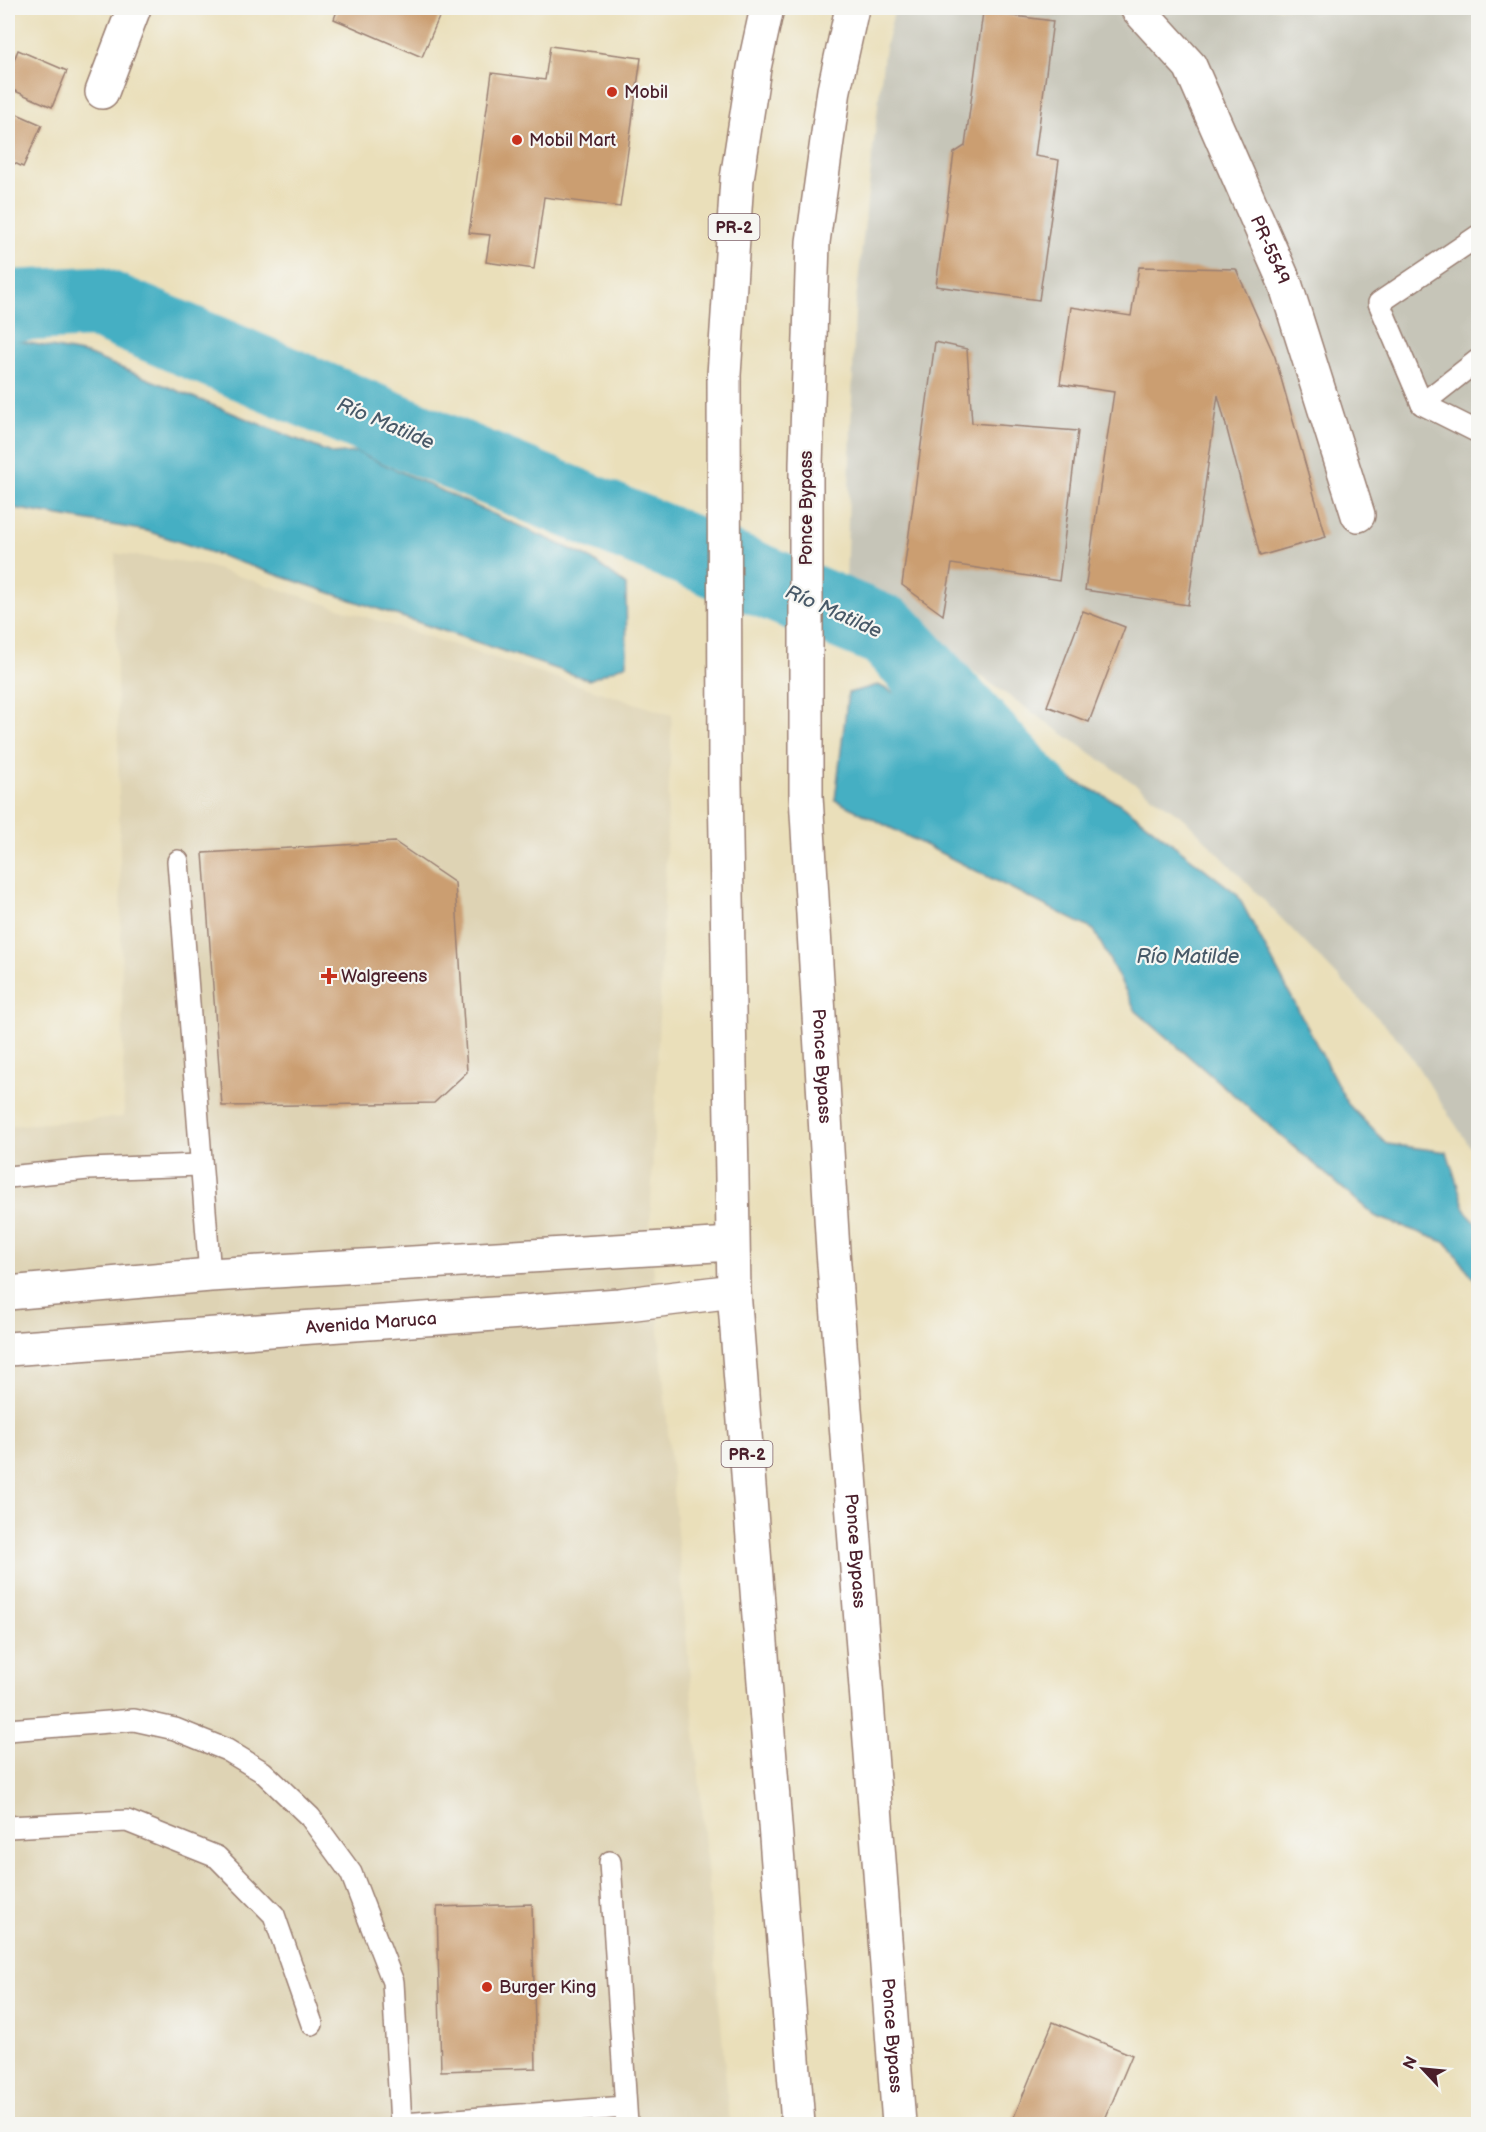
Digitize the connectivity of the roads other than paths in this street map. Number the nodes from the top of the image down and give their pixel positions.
1 (134, 8) edge
2 (742, 8) edge
3 (767, 8) edge
4 (852, 8) edge
5 (875, 8) edge
6 (1137, 8) edge
7 (834, 90) junction
8 (102, 92) dead end
9 (745, 128) junction
10 (1479, 236) edge
11 (1479, 360) edge
12 (1422, 404) junction
13 (1479, 432) edge
14 (1358, 516) dead end
15 (178, 861) dead end
16 (200, 1165) junction
17 (8, 1177) edge
18 (732, 1244) junction
19 (210, 1275) junction
20 (734, 1292) junction
21 (8, 1293) edge
22 (8, 1349) edge
23 (8, 1730) edge
24 (8, 1827) edge
25 (610, 1862) dead end
26 (312, 2024) dead end
27 (626, 2116) edge
28 (403, 2124) edge
29 (798, 2124) edge
30 (899, 2124) edge

1 - 8 main road
2 - 9 main road
3 - 9 main road, PR-2
4 - 7 main road, Ponce Bypass
5 - 7 main road
6 - 14 main road, PR-5549
7 - 30 main road, Ponce Bypass
9 - 18 main road, PR-2
10 - 12 lane
11 - 12 lane
12 - 13 lane
15 - 16 lane
16 - 17 lane
16 - 19 lane
18 - 19 main road
18 - 20 main road, PR-2
19 - 21 main road
20 - 22 main road, Avenida Maruca
20 - 29 main road, PR-2
23 - 28 lane
24 - 26 lane
25 - 27 lane
27 - 28 lane

